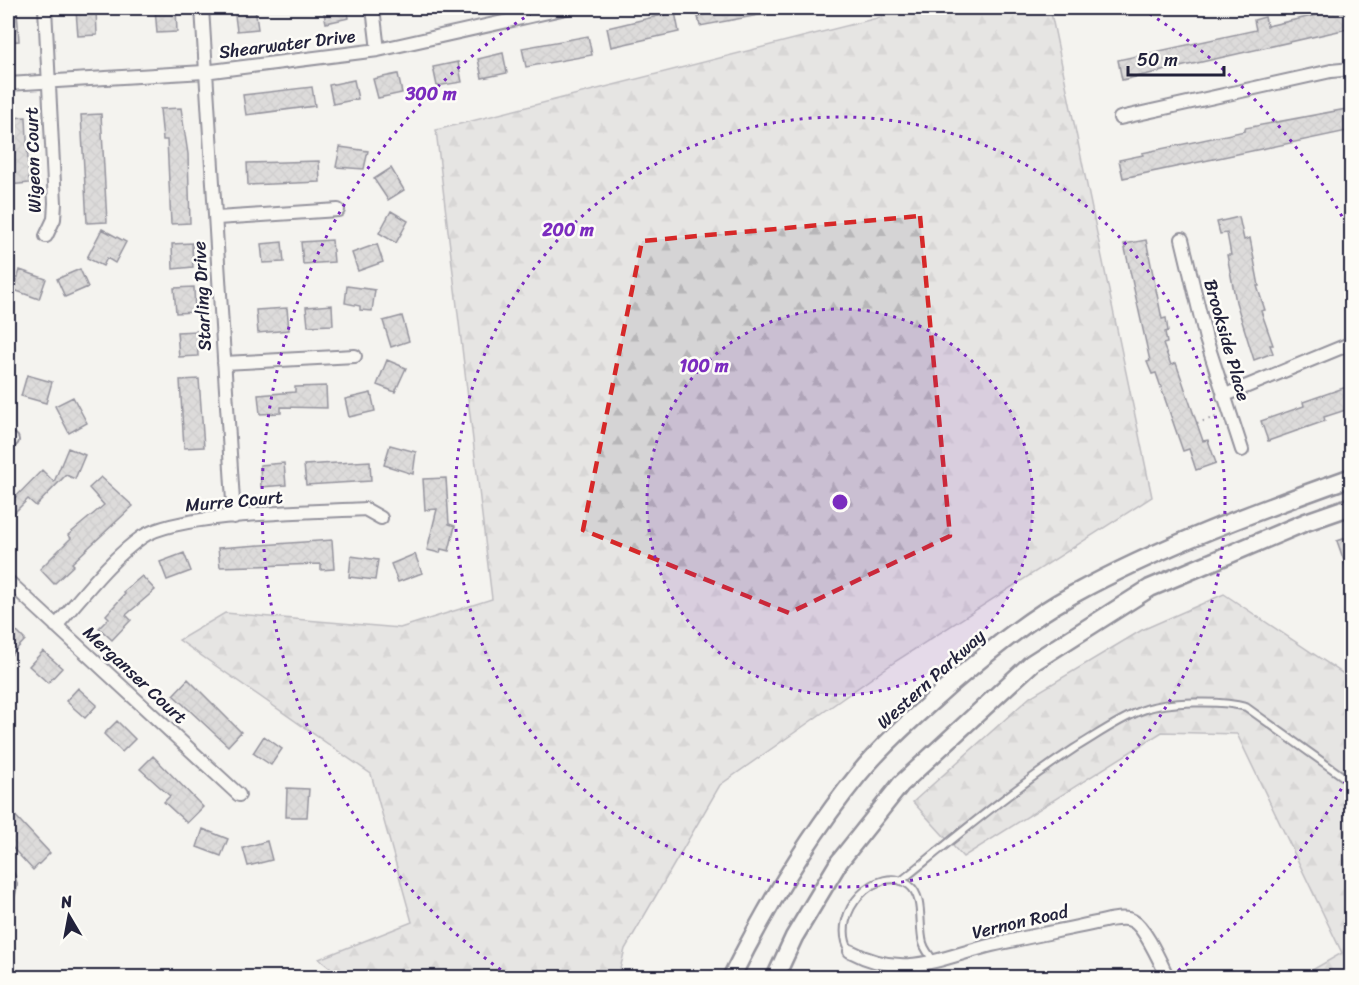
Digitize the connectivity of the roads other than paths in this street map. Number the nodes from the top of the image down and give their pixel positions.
1 (45, 8) edge
2 (202, 8) edge
3 (373, 8) edge
4 (566, 8) edge
5 (549, 9) edge
6 (378, 50) junction
7 (1352, 69) edge
8 (204, 72) junction
9 (48, 82) junction
10 (8, 84) edge
11 (1120, 118) dead end
12 (338, 210) dead end
13 (216, 218) junction
14 (46, 236) dead end
15 (1182, 239) dead end
16 (1352, 343) edge
17 (355, 356) dead end
18 (224, 363) junction
19 (1223, 396) junction
20 (1242, 450) dead end
21 (1352, 477) edge
22 (1352, 506) edge
23 (234, 518) junction
24 (381, 518) dead end
25 (8, 581) edge
26 (56, 626) junction
27 (1352, 783) edge
28 (238, 795) dead end
29 (8, 877) edge
30 (901, 881) junction
31 (8, 894) edge
32 (850, 951) joint
33 (935, 963) junction
34 (731, 978) edge
35 (775, 978) edge
36 (1168, 978) edge

1 - 9 street, Wigeon Court
2 - 8 street, Starling Drive
3 - 6 street
4 - 5 street, Shearwater Drive
5 - 6 street, Shearwater Drive
6 - 8 street, Shearwater Drive
7 - 11 street
8 - 9 street, Shearwater Drive
8 - 13 street, Starling Drive
9 - 10 street, Shearwater Drive
9 - 14 street, Wigeon Court
12 - 13 street
13 - 18 street, Starling Drive
15 - 19 street, Brookside Place
16 - 19 street
17 - 18 street
18 - 23 street, Starling Drive
19 - 20 street, Brookside Place
21 - 34 main road, Western Parkway
22 - 35 main road
23 - 24 street, Murre Court
23 - 26 street, Murre Court
25 - 26 street, Merganser Court
26 - 28 street, Merganser Court
27 - 30 lane
29 - 31 street
30 - 32 lane
30 - 33 lane
32 - 33 street, Vernon Road
33 - 36 street, Vernon Road

